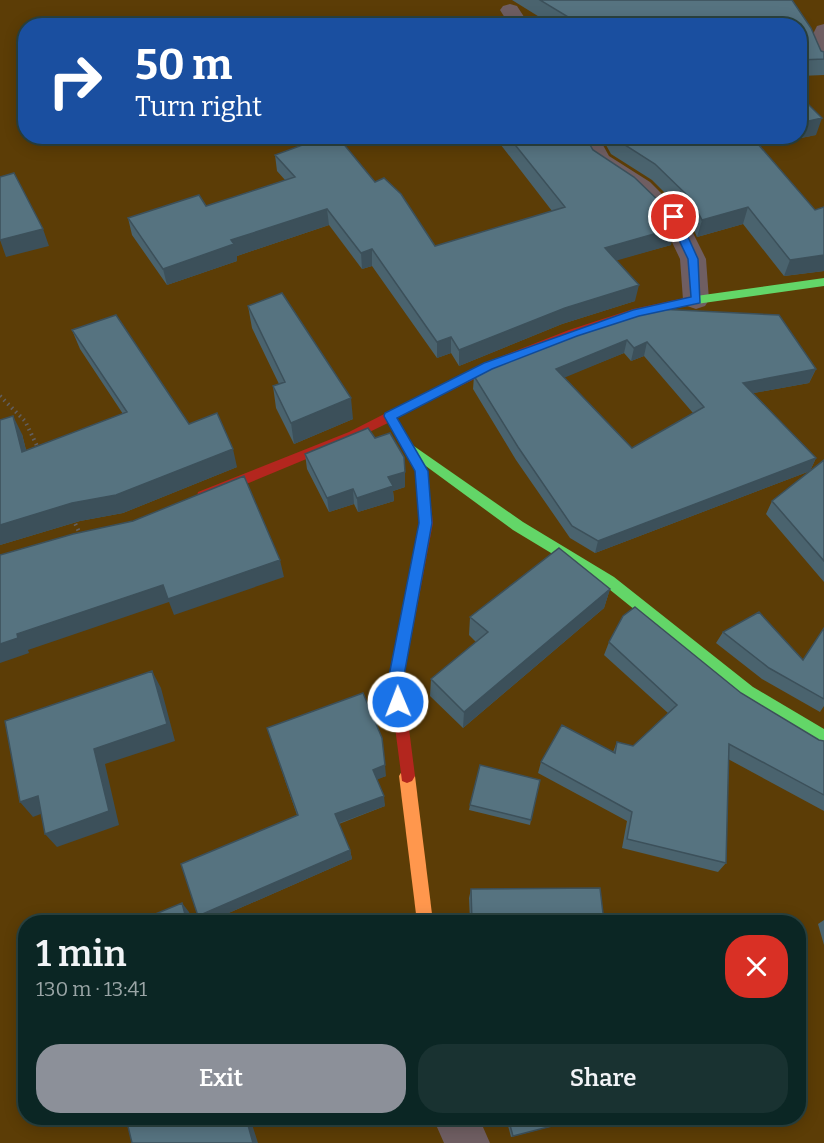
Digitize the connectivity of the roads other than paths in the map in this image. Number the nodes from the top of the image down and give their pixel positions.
1 (824, 30) edge
2 (824, 62) edge
3 (591, 144) edge
4 (824, 282) edge
5 (696, 300) junction
6 (390, 416) junction
7 (408, 446) junction
8 (192, 501) edge
9 (824, 737) edge
10 (424, 915) edge
11 (459, 1125) edge
12 (467, 1143) edge

1 - 2 street
3 - 5 street
4 - 5 street
5 - 6 street
6 - 7 street
6 - 8 street
7 - 9 street
7 - 10 street
11 - 12 street

